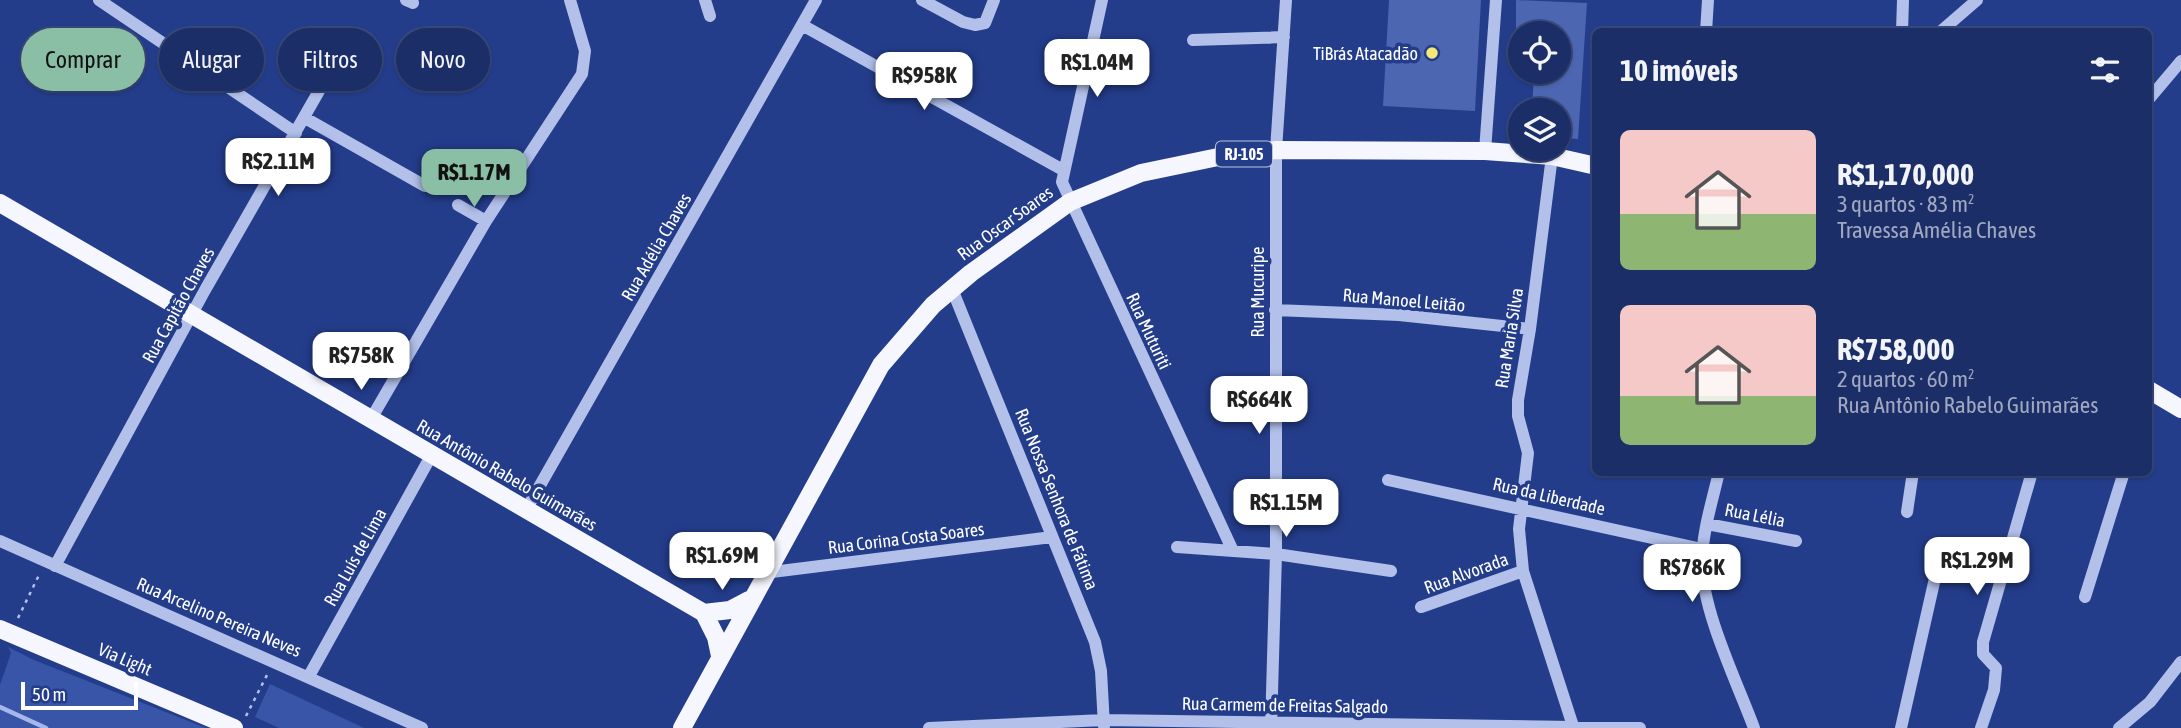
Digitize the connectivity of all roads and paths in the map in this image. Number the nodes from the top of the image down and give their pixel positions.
1 (99, 0) edge
2 (570, 0) edge
3 (705, 0) edge
4 (922, 0) edge
5 (994, 0) edge
6 (1102, 0) edge
7 (1286, 0) edge
8 (1496, 0) edge
9 (1708, 0) edge
10 (1903, 0) edge
11 (1977, 0) edge
12 (815, 1) edge
13 (710, 16) dead end
14 (802, 25) junction
15 (1706, 28) edge
16 (1902, 28) edge
17 (1945, 28) edge
18 (1284, 37) junction
19 (1193, 40) dead end
20 (2181, 61) edge
21 (320, 91) edge
22 (2152, 95) edge
23 (305, 118) junction
24 (296, 133) junction
25 (1276, 150) junction
26 (1485, 151) junction
27 (1508, 153) edge
28 (1571, 160) edge
29 (1551, 161) edge
30 (1592, 165) edge
31 (1063, 170) junction
32 (425, 186) dead end
33 (1070, 202) junction
34 (0, 203) edge
35 (458, 205) dead end
36 (486, 221) junction
37 (952, 289) junction
38 (1275, 310) junction
39 (190, 316) junction
40 (1530, 329) junction
41 (2152, 394) edge
42 (2181, 409) edge
43 (371, 419) junction
44 (431, 456) junction
45 (1718, 476) edge
46 (1912, 476) edge
47 (2031, 476) edge
48 (2123, 476) edge
49 (1388, 480) dead end
50 (1520, 507) junction
51 (526, 510) junction
52 (1907, 512) dead end
53 (1707, 524) junction
54 (1052, 537) junction
55 (0, 541) edge
56 (1796, 541) dead end
57 (1177, 547) dead end
58 (1702, 549) junction
59 (1233, 551) junction
60 (1276, 554) junction
61 (1940, 556) dead end
62 (50, 564) junction
63 (1391, 571) dead end
64 (1523, 571) junction
65 (764, 573) junction
66 (2085, 597) dead end
67 (749, 600) junction
68 (1421, 607) dead end
69 (704, 613) junction
70 (17, 621) dead end
71 (0, 629) edge
72 (720, 656) junction
73 (274, 661) junction
74 (2181, 662) edge
75 (309, 676) junction
76 (239, 724) edge
77 (1104, 724) edge
78 (1270, 725) edge
79 (1437, 726) edge
80 (1573, 726) junction
81 (422, 728) edge
82 (682, 728) edge
83 (929, 728) edge
84 (1640, 728) edge
85 (1755, 728) edge
86 (1901, 728) edge
87 (1981, 728) edge
88 (2119, 728) edge

1 - 24 street
2 - 36 street
3 - 13 street
4 - 5 street
6 - 31 street
7 - 18 street, Rua Mucuripe
8 - 26 street
9 - 15 street
10 - 16 street
11 - 17 street
12 - 14 street, Rua Adélia Chaves
14 - 31 street
14 - 51 street, Rua Adélia Chaves
18 - 19 street
18 - 25 street, Rua Mucuripe
20 - 22 street
21 - 23 street, Rua Capitão Chaves
23 - 24 street, Rua Capitão Chaves
23 - 32 street
24 - 39 street, Rua Capitão Chaves
25 - 26 main road, Rua Oscar Soares / RJ-105
25 - 33 main road, Rua Oscar Soares / RJ-105
25 - 38 street, Rua Mucuripe
26 - 27 main road, Rua Oscar Soares / RJ-105
28 - 30 main road, Rua Oscar Soares / RJ-105
29 - 40 street, Rua Maria Silva
31 - 33 street, Rua Muturiti
33 - 37 main road, Rua Oscar Soares / RJ-105
33 - 59 street, Rua Muturiti
34 - 39 main road, Rua Antônio Rabelo Guimarães
35 - 36 street
36 - 43 street
37 - 54 street, Rua Nossa Senhora de Fátima
37 - 65 main road, Rua Oscar Soares / RJ-105
38 - 40 street, Rua Manoel Leitão
38 - 60 street, Rua Mucuripe
39 - 43 main road, Rua Antônio Rabelo Guimarães
39 - 62 street, Rua Capitão Chaves
40 - 50 street, Rua Maria Silva
41 - 42 main road
43 - 44 main road, Rua Antônio Rabelo Guimarães
44 - 51 main road, Rua Antônio Rabelo Guimarães
44 - 75 street, Rua Luís de Lima
45 - 53 street
46 - 52 street
47 - 87 street
48 - 66 street
49 - 50 street, Rua da Liberdade
50 - 58 street, Rua da Liberdade
50 - 64 street, Rua Maria Silva
51 - 69 main road, Rua Antônio Rabelo Guimarães
53 - 56 street, Rua Lélia
53 - 58 street
54 - 65 street, Rua Corina Costa Soares
54 - 77 street, Rua Nossa Senhora de Fátima
55 - 62 street, Rua Arcelino Pereira Neves
57 - 59 street
58 - 85 street
59 - 60 street
60 - 63 street
60 - 78 street, Rua Mucuripe
61 - 86 street
62 - 70 path
62 - 73 street, Rua Arcelino Pereira Neves
64 - 68 street, Rua Alvorada
64 - 80 street, Rua Maria Silva
65 - 67 main road, Rua Oscar Soares / RJ-105
67 - 69 main road
67 - 72 main road, Rua Oscar Soares / RJ-105
69 - 72 main road
71 - 76 main road, Via Light
72 - 82 main road, Rua Oscar Soares / RJ-105
73 - 75 street, Rua Arcelino Pereira Neves
73 - 76 path
74 - 88 street
75 - 81 street, Rua Arcelino Pereira Neves
77 - 78 street, Rua Carmem de Freitas Salgado
77 - 83 street, Rua Carmem de Freitas Salgado
78 - 79 street, Rua Carmem de Freitas Salgado
79 - 80 street, Rua Carmem de Freitas Salgado
80 - 84 street, Rua Carmem de Freitas Salgado

